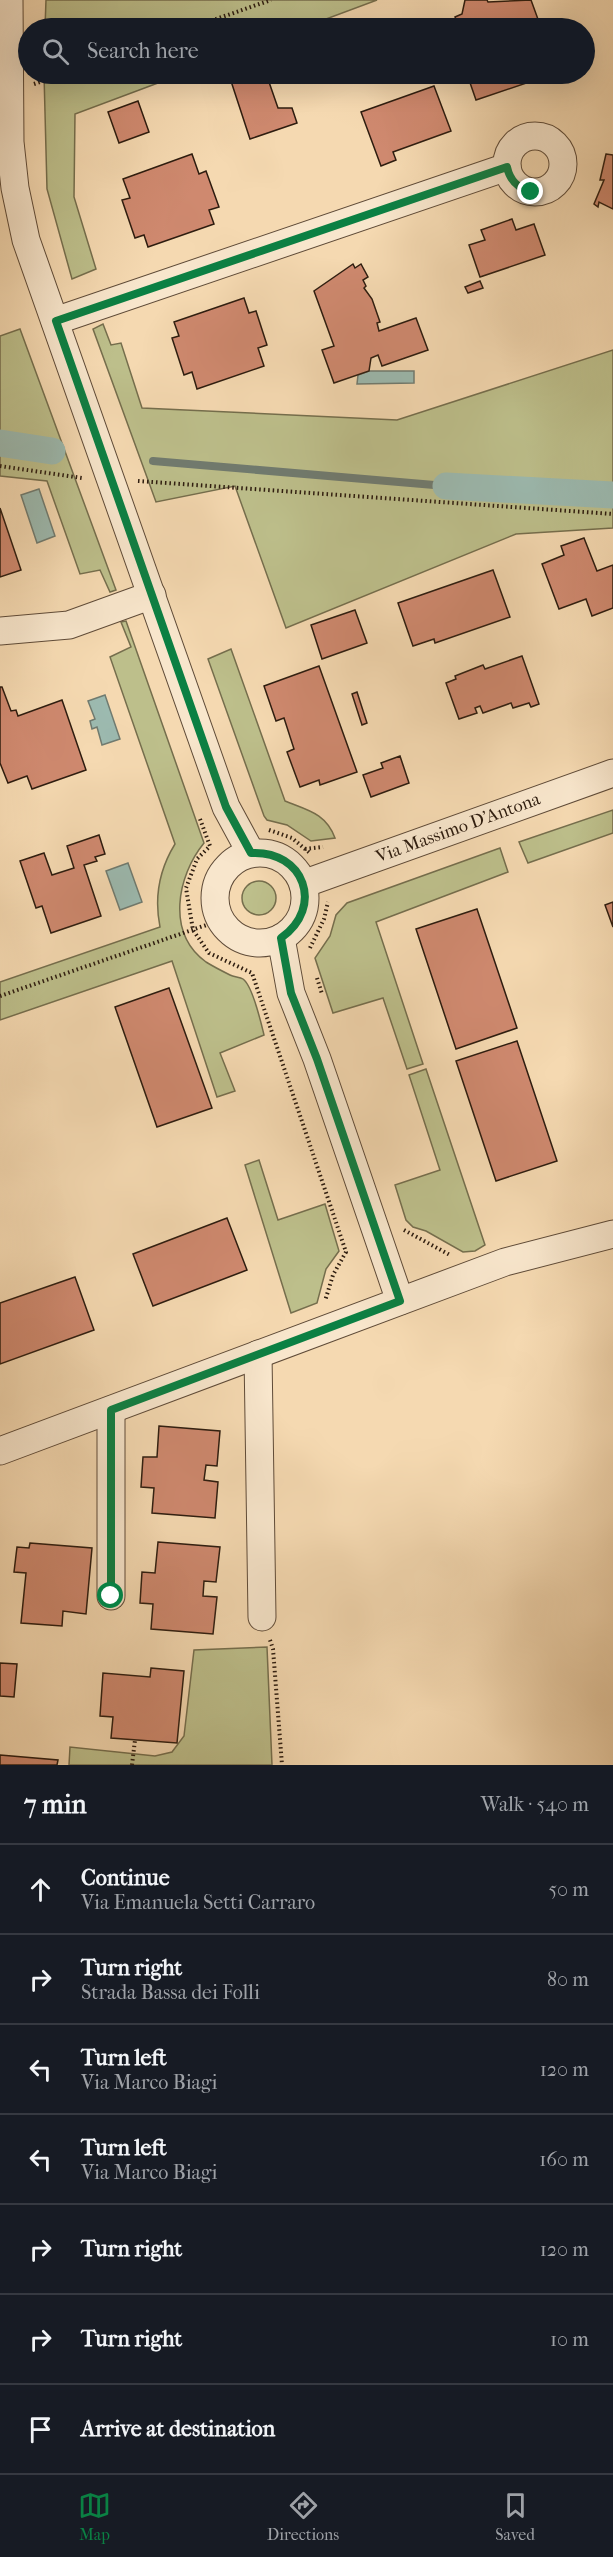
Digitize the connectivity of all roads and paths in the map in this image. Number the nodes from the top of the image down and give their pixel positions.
1 (9, 0) edge
2 (271, 0) edge
3 (219, 18) edge
4 (5, 144) edge
5 (507, 167) dead end
6 (56, 321) junction
7 (0, 466) edge
8 (77, 466) dead end
9 (81, 478) junction
10 (111, 480) junction
11 (84, 488) dead end
12 (613, 514) edge
13 (152, 595) junction
14 (0, 631) edge
15 (613, 773) edge
16 (198, 813) dead end
17 (267, 829) dead end
18 (251, 853) junction
19 (309, 881) junction
20 (221, 920) junction
21 (193, 930) junction
22 (281, 938) junction
23 (309, 953) dead end
24 (316, 975) dead end
25 (0, 996) edge
26 (323, 997) dead end
27 (401, 1223) dead end
28 (613, 1234) edge
29 (457, 1259) dead end
30 (400, 1301) junction
31 (321, 1306) dead end
32 (258, 1354) junction
33 (111, 1410) junction
34 (0, 1451) edge
35 (111, 1596) dead end
36 (262, 1617) joint
37 (135, 1740) dead end
38 (132, 1765) edge
39 (282, 1765) edge

1 - 4 street
2 - 3 path
4 - 6 street
5 - 6 street
6 - 10 street
7 - 9 path
8 - 9 path
9 - 10 path
9 - 11 path
10 - 12 path
10 - 13 street
13 - 14 street
13 - 18 street
15 - 19 street, Via Massimo D'Antona
16 - 21 path
17 - 19 path
18 - 19 street
18 - 20 street
19 - 22 street
19 - 23 path
20 - 21 path
20 - 22 street
21 - 25 path
21 - 31 path
22 - 30 street
24 - 26 path
27 - 29 path
28 - 30 street
30 - 32 street
32 - 33 street
32 - 36 street
33 - 34 street
33 - 35 street
36 - 39 path
37 - 38 path

